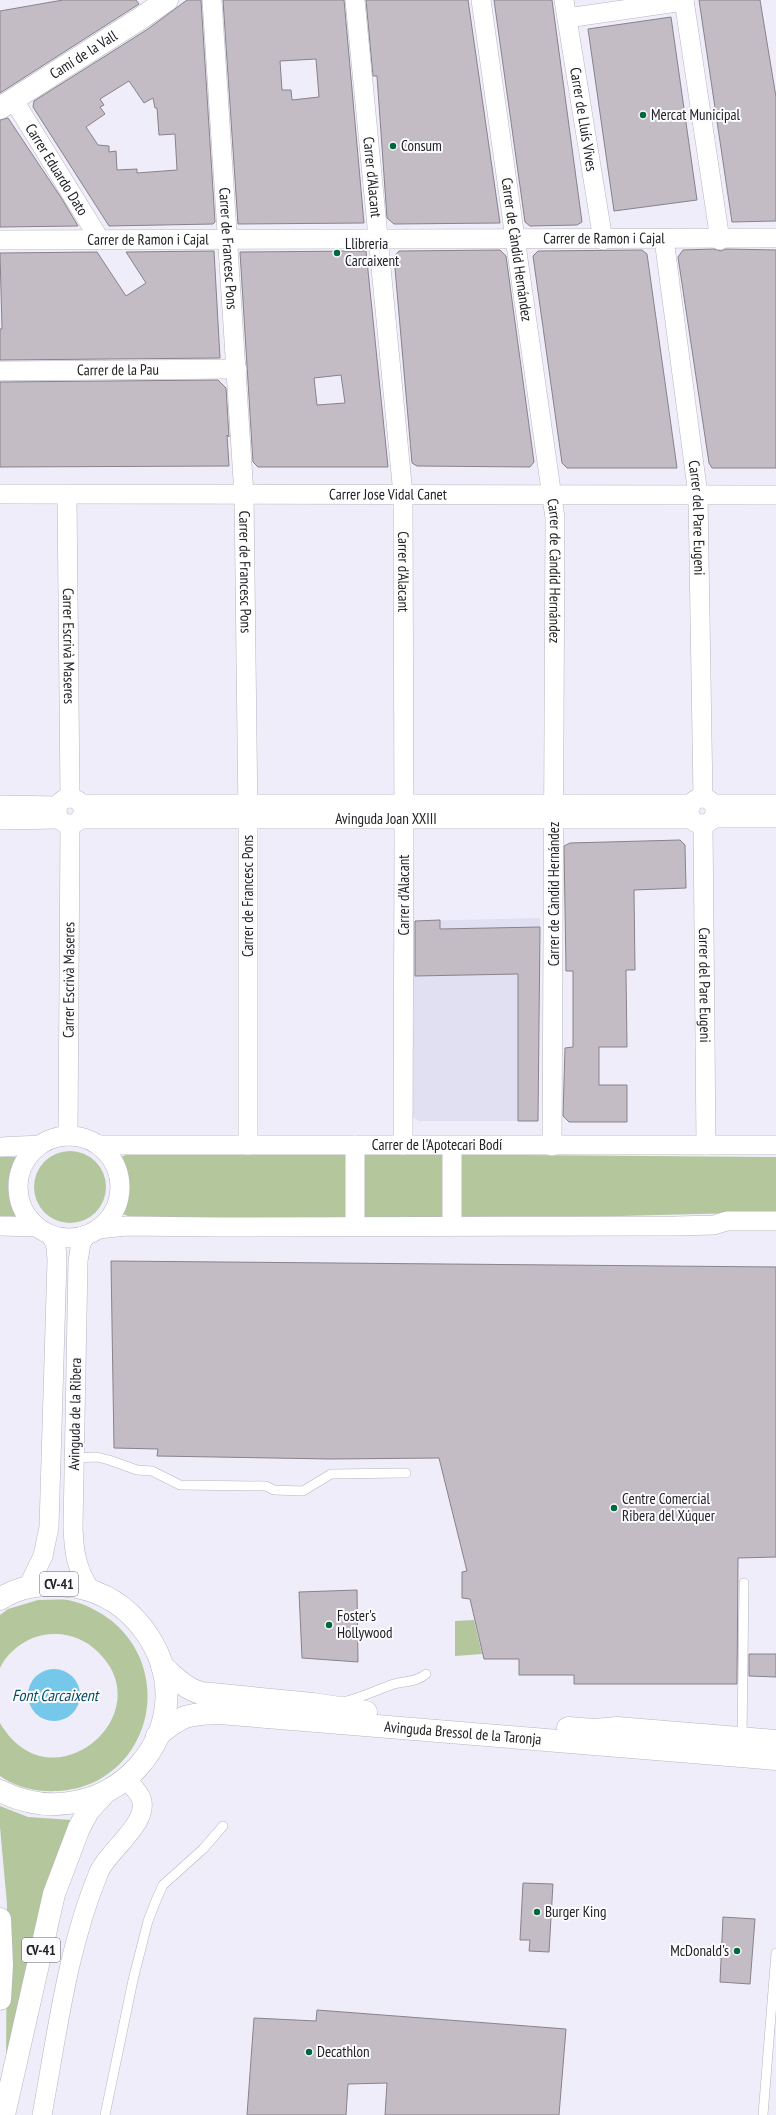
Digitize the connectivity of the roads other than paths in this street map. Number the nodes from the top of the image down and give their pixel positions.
1 (167, 0) edge
2 (212, 0) edge
3 (355, 0) edge
4 (481, 0) edge
5 (684, 1) edge
6 (566, 9) edge
7 (6, 103) edge
8 (776, 238) edge
9 (664, 239) junction
10 (0, 240) edge
11 (100, 240) junction
12 (228, 240) junction
13 (378, 240) junction
14 (515, 240) junction
15 (603, 240) junction
16 (720, 240) junction
17 (237, 368) junction
18 (0, 371) edge
19 (0, 494) edge
20 (244, 494) junction
21 (403, 494) junction
22 (68, 495) junction
23 (698, 495) junction
24 (553, 496) junction
25 (776, 496) edge
26 (776, 804) edge
27 (0, 805) edge
28 (555, 811) junction
29 (703, 811) junction
30 (70, 812) junction
31 (247, 812) junction
32 (404, 812) junction
33 (776, 818) edge
34 (0, 820) edge
35 (68, 1136) junction
36 (40, 1145) junction
37 (98, 1145) junction
38 (248, 1145) junction
39 (355, 1145) junction
40 (403, 1145) junction
41 (706, 1145) junction
42 (452, 1146) junction
43 (552, 1146) junction
44 (776, 1146) edge
45 (0, 1147) edge
46 (776, 1221) edge
47 (0, 1226) edge
48 (355, 1226) junction
49 (452, 1226) junction
50 (714, 1226) junction
51 (44, 1231) junction
52 (92, 1232) junction
53 (776, 1233) edge
54 (74, 1458) junction
55 (406, 1473) dead end
56 (744, 1582) dead end
57 (28, 1587) junction
58 (90, 1590) junction
59 (0, 1599) edge
60 (162, 1666) junction
61 (426, 1674) dead end
62 (313, 1704) junction
63 (157, 1736) junction
64 (742, 1738) junction
65 (776, 1755) edge
66 (127, 1779) junction
67 (0, 1792) edge
68 (103, 1795) junction
69 (223, 1826) dead end
70 (0, 1918) edge
71 (776, 1953) edge
72 (0, 1999) edge
73 (4, 2115) edge
74 (42, 2115) edge
75 (105, 2115) edge
76 (763, 2115) edge

1 - 7 main road, Camí de la Vall
2 - 12 street, Carrer de Francesc Pons
3 - 13 street, Carrer d'Alacant
4 - 14 street, Carrer de Càndid Hernández
5 - 6 street
5 - 16 street
6 - 15 street, Carrer de Lluís Vives
7 - 11 street, Carrer Eduardo Dato
8 - 16 street, Carrer de Ramon i Cajal
9 - 15 street, Carrer de Ramon i Cajal
9 - 16 street, Carrer de Ramon i Cajal
9 - 23 street, Carrer del Pare Eugeni
10 - 11 street, Carrer de Ramon i Cajal
11 - 12 street, Carrer de Ramon i Cajal
12 - 13 street, Carrer de Ramon i Cajal
12 - 17 street, Carrer de Francesc Pons
13 - 14 street, Carrer de Ramon i Cajal
13 - 21 street, Carrer d'Alacant
14 - 15 street, Carrer de Ramon i Cajal
14 - 24 street, Carrer de Càndid Hernández
17 - 18 street, Carrer de la Pau
17 - 20 street, Carrer de Francesc Pons
19 - 22 street, Carrer Jose Vidal Canet
20 - 21 street, Carrer Jose Vidal Canet
20 - 22 street, Carrer Jose Vidal Canet
20 - 31 street, Carrer de Francesc Pons
21 - 24 street, Carrer Jose Vidal Canet
21 - 32 street, Carrer d'Alacant
22 - 30 street, Carrer Escrivà Maseres
23 - 24 street, Carrer Jose Vidal Canet
23 - 25 street, Carrer Jose Vidal Canet
23 - 29 street, Carrer del Pare Eugeni
24 - 28 street, Carrer de Càndid Hernández
26 - 29 street, Avinguda Joan XXIII
27 - 30 street, Avinguda Joan XXIII
28 - 29 street, Avinguda Joan XXIII
28 - 32 street, Avinguda Joan XXIII
28 - 43 street, Carrer de Càndid Hernández
29 - 33 street, Avinguda Joan XXIII
29 - 41 street, Carrer del Pare Eugeni
30 - 31 street, Avinguda Joan XXIII
30 - 34 street, Avinguda Joan XXIII
30 - 35 street, Carrer Escrivà Maseres
31 - 32 street, Avinguda Joan XXIII
31 - 38 street, Carrer de Francesc Pons
32 - 40 street, Carrer d'Alacant
35 - 36 street
35 - 37 street
36 - 45 street
36 - 51 street
37 - 38 street, Carrer de l'Apotecari Bodí
37 - 52 street
38 - 39 street, Carrer de l'Apotecari Bodí
39 - 40 street, Carrer de l'Apotecari Bodí
39 - 48 street
40 - 42 street, Carrer de l'Apotecari Bodí
41 - 43 street, Carrer de l'Apotecari Bodí
41 - 44 street, Carrer de l'Apotecari Bodí
42 - 43 street, Carrer de l'Apotecari Bodí
42 - 49 street
46 - 50 street
47 - 51 street
48 - 49 street
48 - 52 street
49 - 50 street
50 - 53 street
51 - 52 street
51 - 57 street, Avinguda de la Ribera
52 - 54 street, Avinguda de la Ribera
54 - 55 lane
54 - 58 street, Avinguda de la Ribera
56 - 64 lane
57 - 58 main road, CV-41
57 - 59 main road, CV-41
58 - 60 main road, CV-41
60 - 62 main road, Avinguda Bressol de la Taronja
60 - 63 main road, CV-41
61 - 62 lane
62 - 64 main road, Avinguda Bressol de la Taronja
63 - 65 main road, Avinguda Bressol de la Taronja
63 - 66 main road, CV-41
64 - 65 main road, Avinguda Bressol de la Taronja
66 - 68 main road, CV-41
66 - 74 street
67 - 68 main road, CV-41
68 - 73 main road, CV-41
69 - 75 lane
70 - 72 main road, CV-41
71 - 76 lane

